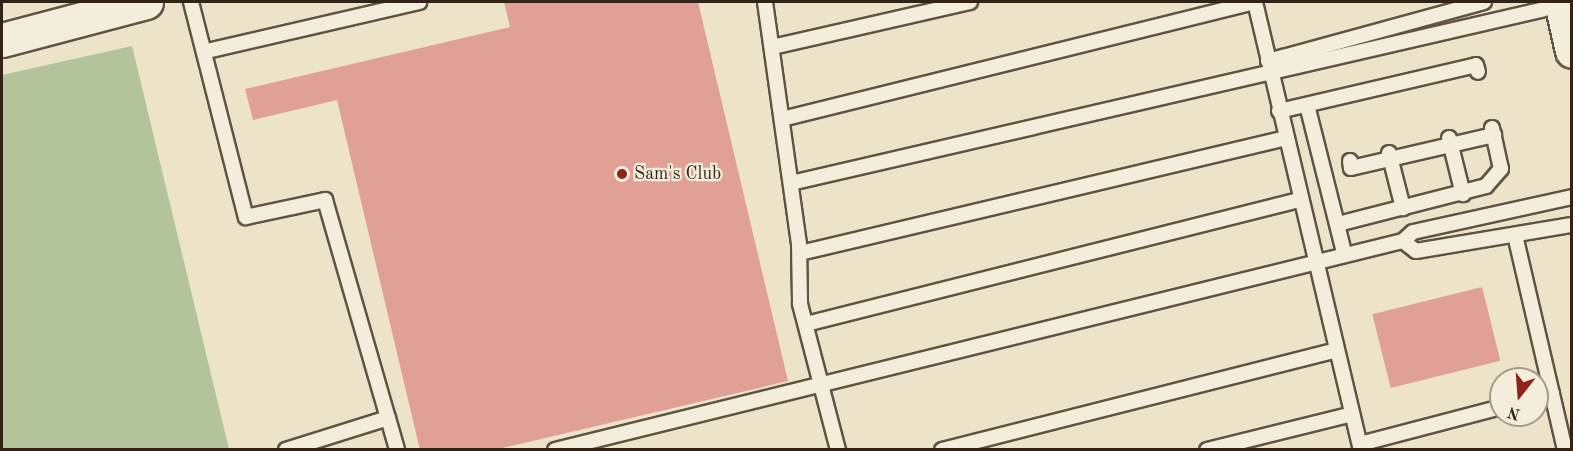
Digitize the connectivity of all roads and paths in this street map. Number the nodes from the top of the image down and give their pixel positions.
1 (146, 2) edge
2 (191, 2) edge
3 (419, 2) edge
4 (765, 2) edge
5 (970, 2) edge
6 (1254, 2) edge
7 (1484, 2) edge
8 (1565, 10) edge
9 (2, 40) edge
10 (772, 47) junction
11 (207, 51) junction
12 (1572, 51) edge
13 (1269, 68) junction
14 (1478, 72) dead end
15 (1307, 105) junction
16 (1279, 111) junction
17 (782, 119) junction
18 (1285, 138) junction
19 (1450, 141) junction
20 (1390, 156) junction
21 (1351, 165) dead end
22 (791, 183) junction
23 (1463, 194) junction
24 (1572, 197) edge
25 (1299, 200) junction
26 (1403, 208) junction
27 (1338, 224) junction
28 (1572, 225) edge
29 (1515, 235) junction
30 (1403, 241) junction
31 (1344, 252) junction
32 (800, 253) junction
33 (1314, 260) junction
34 (806, 324) junction
35 (1336, 350) junction
36 (821, 382) junction
37 (1552, 394) junction
38 (1549, 395) edge
39 (1489, 410) edge
40 (1352, 414) junction
41 (388, 418) junction
42 (1360, 447) edge
43 (286, 450) edge
44 (397, 450) edge
45 (555, 450) edge
46 (838, 450) edge
47 (942, 450) edge
48 (1208, 450) edge
49 (1565, 450) edge

1 - 9 street
2 - 11 lane
3 - 11 lane
4 - 10 lane
5 - 10 lane
6 - 13 lane
6 - 17 lane
7 - 13 lane
8 - 12 street
8 - 13 lane
10 - 17 lane
11 - 41 lane
13 - 16 lane
13 - 22 lane
14 - 15 lane
15 - 16 lane
15 - 27 lane
16 - 18 lane
17 - 22 lane
18 - 25 lane
18 - 32 lane
19 - 20 lane
19 - 23 lane
19 - 23 lane
20 - 21 lane
20 - 26 lane
22 - 32 lane
23 - 26 lane
24 - 30 lane
25 - 33 lane
25 - 34 lane
26 - 27 lane
27 - 31 lane
28 - 29 lane
29 - 30 lane
29 - 37 lane
30 - 31 lane
31 - 33 lane
32 - 34 lane
33 - 35 lane
33 - 36 lane
34 - 36 lane
35 - 40 lane
35 - 47 lane
36 - 45 lane
36 - 46 lane
37 - 38 lane
37 - 49 lane
39 - 42 lane
40 - 42 lane
40 - 48 lane
41 - 43 lane
41 - 44 lane

